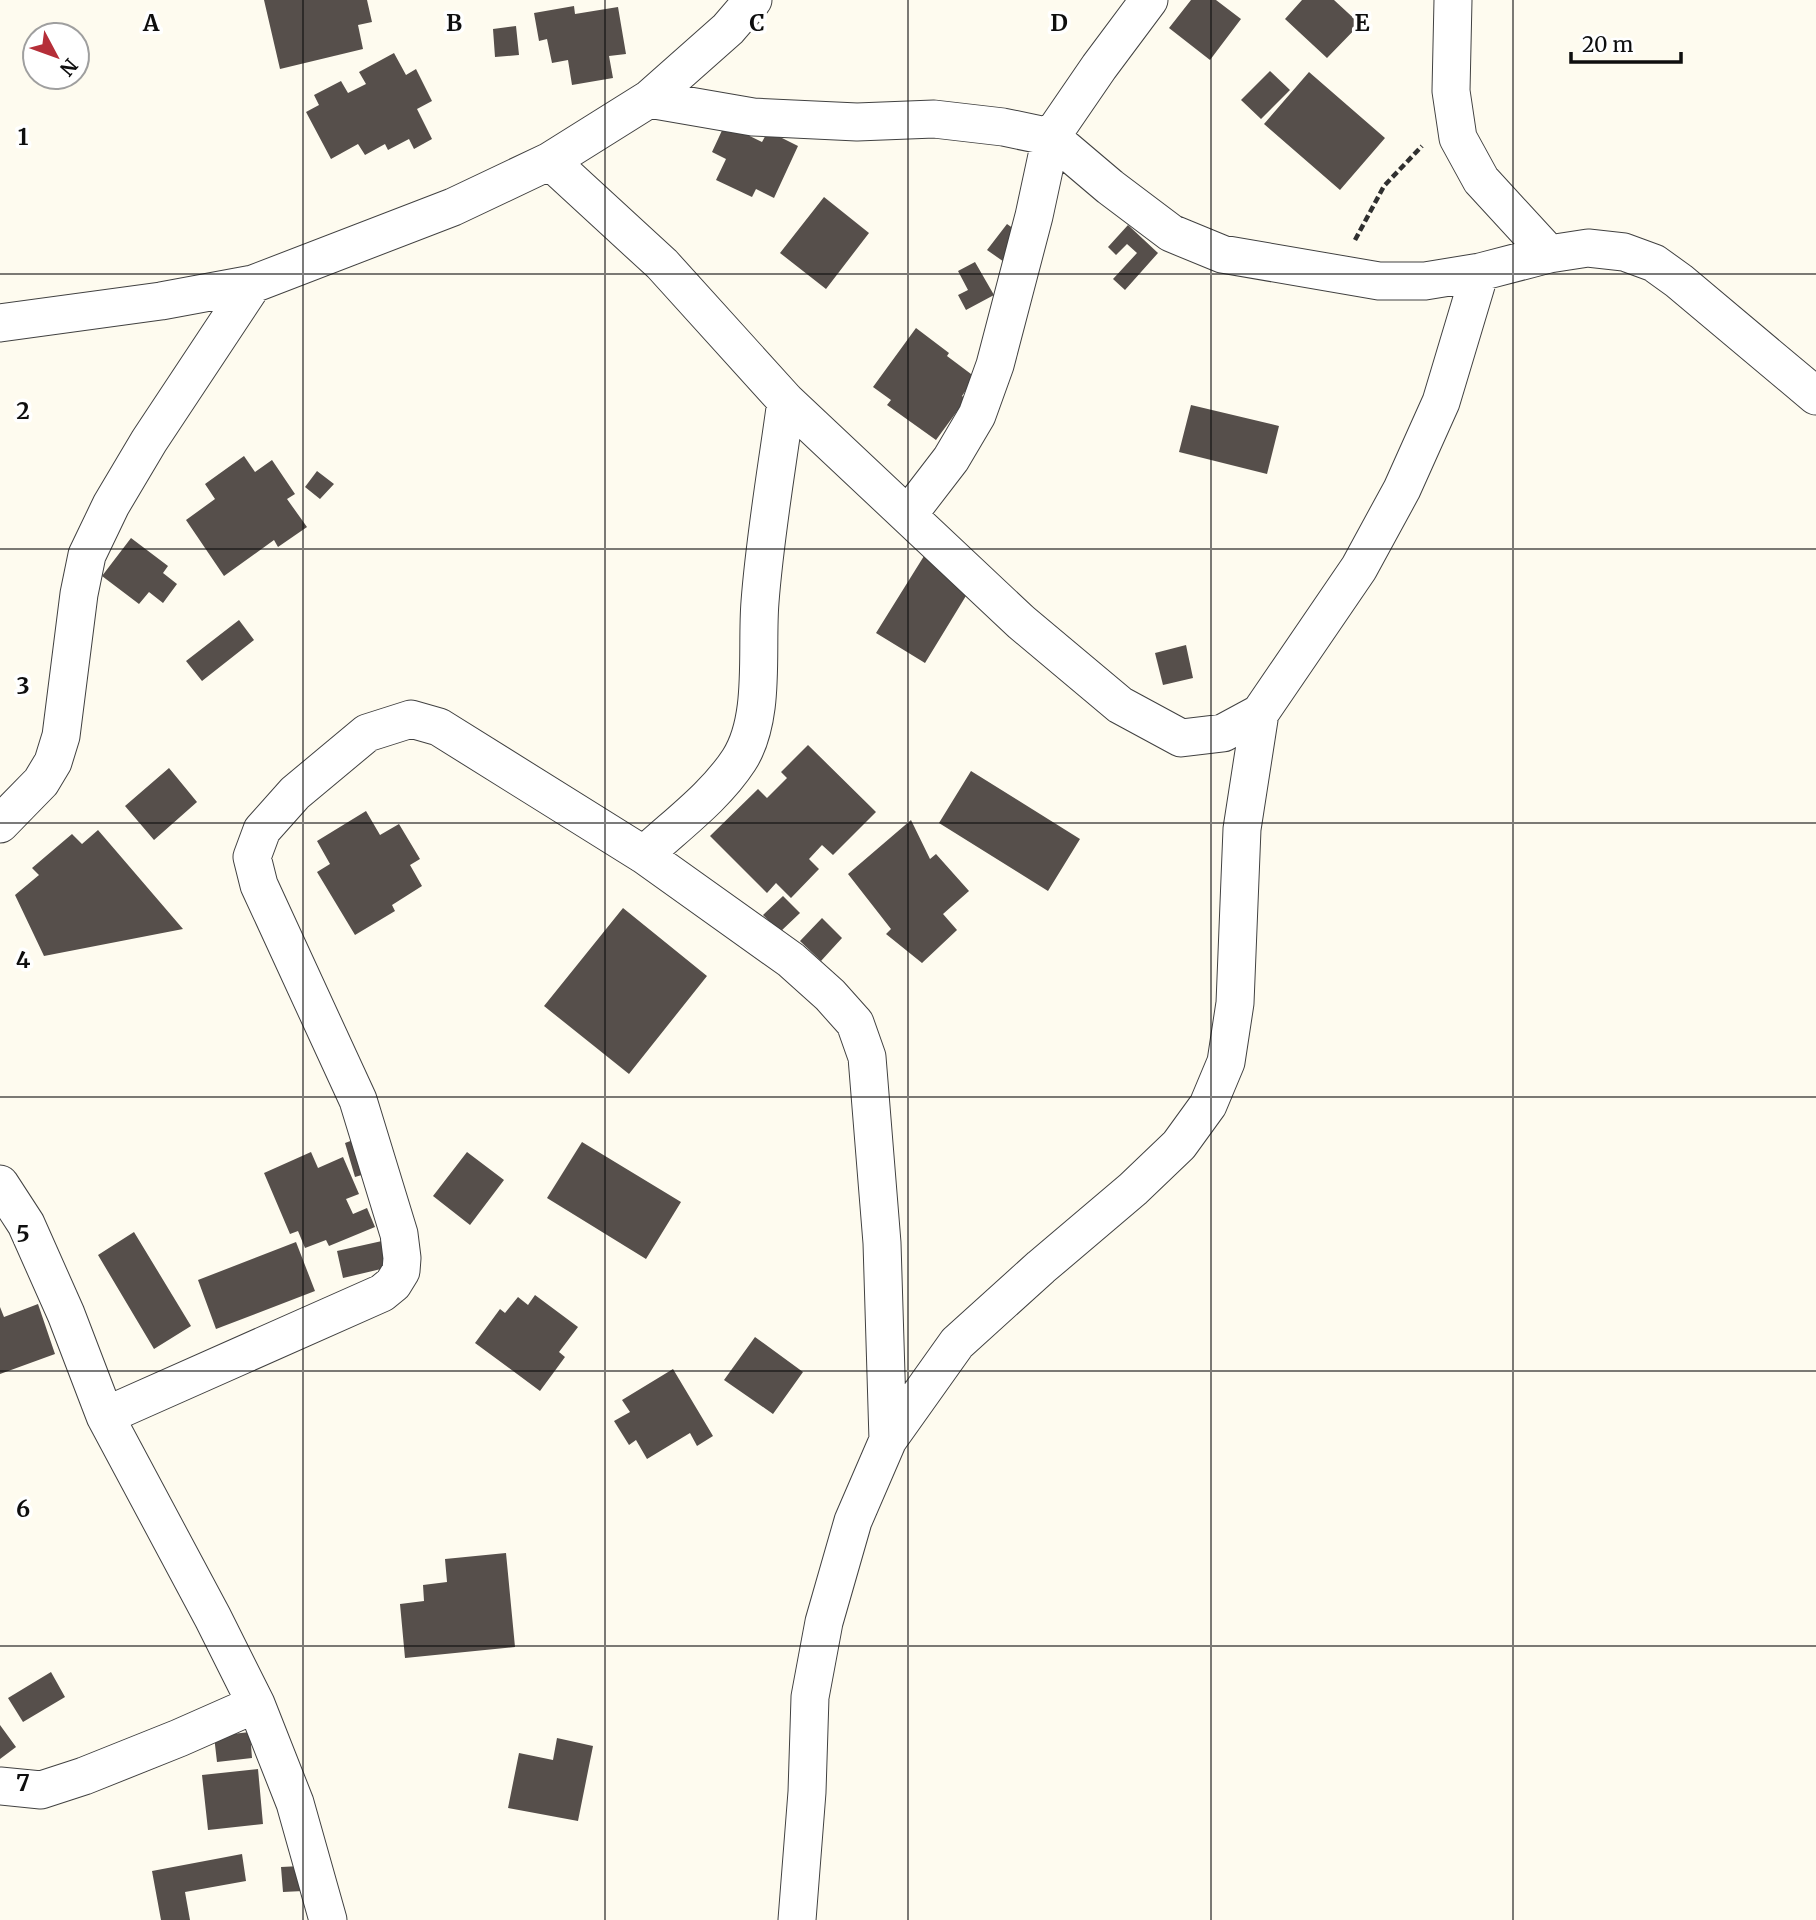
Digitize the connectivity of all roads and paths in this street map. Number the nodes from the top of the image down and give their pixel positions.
1 (753, 0) edge
2 (1149, 0) edge
3 (1452, 0) edge
4 (649, 99) junction
5 (1454, 112) junction
6 (1051, 137) junction
7 (550, 161) junction
8 (1549, 254) junction
9 (1480, 272) junction
10 (1338, 274) junction
11 (253, 284) junction
12 (0, 323) edge
13 (1816, 396) edge
14 (786, 401) junction
15 (908, 516) junction
16 (1260, 713) junction
17 (0, 824) edge
18 (644, 855) junction
19 (0, 1184) edge
20 (13, 1227) edge
21 (105, 1416) junction
22 (888, 1440) junction
23 (256, 1704) junction
24 (0, 1786) edge
25 (328, 1920) edge
26 (797, 1920) edge

1 - 4 street
2 - 6 street
3 - 5 street
4 - 6 street
4 - 7 street
5 - 8 street
5 - 10 path
6 - 10 street
6 - 15 street
7 - 11 street
7 - 14 street
8 - 9 street
8 - 13 street
9 - 10 street
9 - 16 street
11 - 12 street
11 - 17 street
14 - 15 street
14 - 18 street
15 - 16 street
16 - 22 street
18 - 21 street
18 - 22 street
19 - 20 street
20 - 21 street
21 - 23 street
22 - 26 street
23 - 24 street
23 - 25 street

